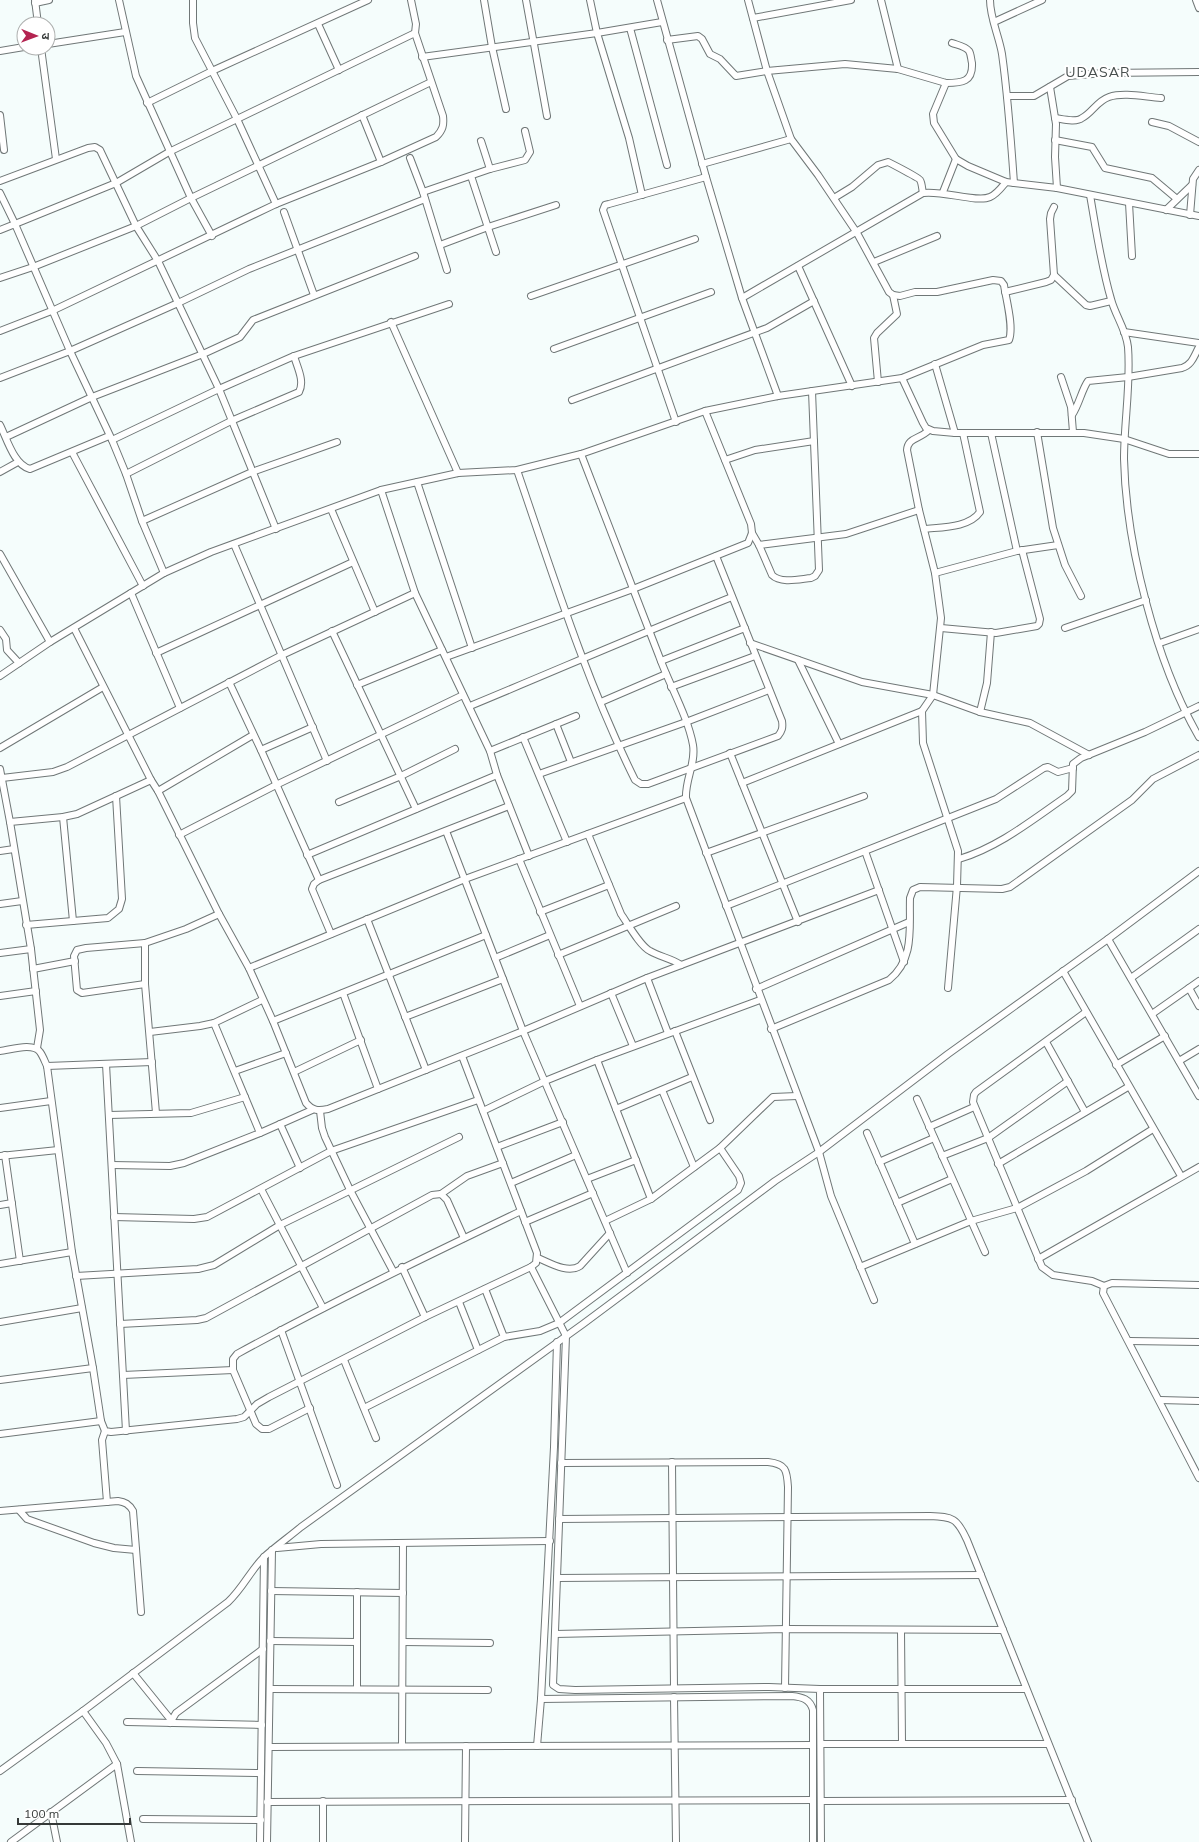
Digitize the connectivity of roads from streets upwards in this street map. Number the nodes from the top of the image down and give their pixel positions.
1 (49, 0) edge
2 (119, 0) edge
3 (193, 0) edge
4 (368, 0) edge
5 (411, 0) edge
6 (484, 0) edge
7 (526, 0) edge
8 (590, 0) edge
9 (657, 0) edge
10 (748, 0) edge
11 (811, 0) edge
12 (851, 0) edge
13 (881, 0) edge
14 (990, 0) edge
15 (1042, 0) edge
16 (1196, 0) edge
17 (35, 1) edge
18 (813, 7) junction
19 (1199, 8) edge
20 (37, 16) edge
21 (753, 18) junction
22 (662, 22) junction
23 (994, 22) junction
24 (318, 24) junction
25 (630, 28) junction
26 (125, 32) junction
27 (415, 33) junction
28 (597, 34) junction
29 (667, 40) junction
30 (534, 42) junction
31 (56, 43) edge
32 (952, 43) dead end
33 (16, 48) edge
34 (492, 48) junction
35 (0, 51) edge
36 (42, 56) edge
37 (422, 57) junction
38 (898, 69) junction
39 (339, 70) junction
40 (212, 71) junction
41 (767, 71) junction
42 (1199, 72) edge
43 (431, 82) junction
44 (946, 83) junction
45 (1050, 87) junction
46 (1007, 96) junction
47 (1161, 98) dead end
48 (147, 103) junction
49 (506, 109) dead end
50 (0, 115) edge
51 (362, 115) junction
52 (547, 116) dead end
53 (1055, 118) junction
54 (237, 119) junction
55 (1152, 122) dead end
56 (525, 131) dead end
57 (791, 139) junction
58 (1055, 140) junction
59 (481, 141) dead end
60 (1199, 142) edge
61 (4, 150) dead end
62 (169, 152) junction
63 (410, 158) dead end
64 (956, 158) junction
65 (56, 159) junction
66 (381, 162) junction
67 (702, 164) junction
68 (667, 165) dead end
69 (258, 166) junction
70 (490, 169) junction
71 (1199, 170) edge
72 (471, 176) junction
73 (706, 177) junction
74 (0, 181) edge
75 (1006, 182) junction
76 (116, 183) junction
77 (1014, 183) junction
78 (1192, 185) junction
79 (1057, 188) junction
80 (423, 192) junction
81 (943, 192) junction
82 (0, 193) edge
83 (923, 193) junction
84 (642, 195) junction
85 (1090, 195) junction
86 (191, 198) junction
87 (834, 198) junction
88 (425, 199) junction
89 (1177, 200) junction
90 (1130, 203) junction
91 (276, 204) junction
92 (556, 205) dead end
93 (1054, 207) dead end
94 (1166, 210) junction
95 (284, 212) dead end
96 (1190, 215) junction
97 (1199, 216) edge
98 (15, 224) junction
99 (136, 226) junction
100 (488, 227) junction
101 (0, 230) edge
102 (856, 233) junction
103 (212, 236) junction
104 (936, 236) dead end
105 (695, 239) dead end
106 (440, 245) junction
107 (298, 250) junction
108 (496, 252) dead end
109 (415, 256) dead end
110 (1132, 256) dead end
111 (158, 261) junction
112 (874, 262) junction
113 (622, 265) junction
114 (798, 266) junction
115 (33, 267) junction
116 (448, 270) dead end
117 (1054, 275) junction
118 (0, 278) edge
119 (711, 292) dead end
120 (1005, 292) junction
121 (314, 295) junction
122 (893, 295) junction
123 (531, 296) dead end
124 (742, 298) junction
125 (814, 301) junction
126 (1111, 301) junction
127 (178, 303) junction
128 (449, 304) dead end
129 (54, 310) junction
130 (640, 318) junction
131 (391, 322) junction
132 (0, 331) edge
133 (1124, 332) junction
134 (755, 333) junction
135 (1199, 343) edge
136 (1199, 347) edge
137 (554, 349) dead end
138 (70, 351) junction
139 (203, 354) junction
140 (294, 356) junction
141 (935, 364) junction
142 (658, 369) junction
143 (1061, 377) dead end
144 (1128, 377) junction
145 (0, 378) edge
146 (902, 378) junction
147 (878, 382) junction
148 (852, 386) junction
149 (219, 389) junction
150 (812, 391) junction
151 (778, 396) junction
152 (92, 397) junction
153 (572, 400) dead end
154 (705, 411) junction
155 (1072, 415) junction
156 (231, 421) junction
157 (676, 422) junction
158 (0, 425) edge
159 (928, 430) junction
160 (1037, 432) junction
161 (1073, 432) junction
162 (956, 433) junction
163 (964, 433) junction
164 (992, 433) junction
165 (6, 437) junction
166 (110, 438) junction
167 (1124, 439) junction
168 (814, 441) junction
169 (336, 442) dead end
170 (72, 452) junction
171 (581, 454) junction
172 (1199, 454) edge
173 (725, 460) junction
174 (18, 462) junction
175 (517, 470) junction
176 (0, 472) edge
177 (252, 472) junction
178 (458, 473) junction
179 (126, 474) junction
180 (417, 482) junction
181 (381, 490) junction
182 (331, 509) junction
183 (919, 510) junction
184 (142, 521) junction
185 (276, 529) junction
186 (924, 529) junction
187 (752, 534) junction
188 (817, 537) junction
189 (234, 544) junction
190 (759, 544) junction
191 (1058, 545) junction
192 (1019, 551) junction
193 (0, 554) edge
194 (716, 556) junction
195 (354, 562) junction
196 (164, 573) junction
197 (936, 573) junction
198 (143, 586) junction
199 (632, 589) junction
200 (415, 592) junction
201 (131, 593) junction
202 (1081, 596) dead end
203 (732, 597) junction
204 (1146, 600) junction
205 (261, 604) junction
206 (375, 612) junction
207 (566, 614) junction
208 (74, 628) junction
209 (744, 628) junction
210 (941, 628) junction
211 (1065, 628) dead end
212 (1199, 629) edge
213 (0, 630) edge
214 (649, 630) junction
215 (332, 631) junction
216 (991, 632) junction
217 (50, 642) junction
218 (750, 643) junction
219 (1160, 643) junction
220 (472, 648) junction
221 (442, 650) junction
222 (156, 652) junction
223 (282, 655) junction
224 (756, 656) junction
225 (446, 657) junction
226 (584, 659) junction
227 (798, 660) junction
228 (661, 661) junction
229 (19, 663) junction
230 (666, 674) junction
231 (0, 676) edge
232 (229, 682) junction
233 (357, 685) junction
234 (103, 686) junction
235 (671, 687) junction
236 (769, 690) junction
237 (464, 695) junction
238 (933, 696) junction
239 (601, 702) junction
240 (470, 706) junction
241 (1199, 706) edge
242 (180, 708) junction
243 (922, 711) junction
244 (980, 712) junction
245 (1185, 713) junction
246 (576, 716) dead end
247 (686, 722) junction
248 (556, 724) junction
249 (313, 727) junction
250 (253, 735) junction
251 (381, 735) junction
252 (128, 737) junction
253 (524, 737) junction
254 (1199, 737) edge
255 (839, 744) junction
256 (618, 745) junction
257 (0, 748) edge
258 (455, 749) dead end
259 (261, 750) junction
260 (490, 751) junction
261 (730, 753) junction
262 (1089, 755) junction
263 (1199, 755) edge
264 (327, 761) junction
265 (571, 762) junction
266 (691, 767) junction
267 (1073, 768) junction
268 (0, 769) edge
269 (539, 774) junction
270 (497, 775) junction
271 (401, 776) junction
272 (2, 778) junction
273 (151, 780) junction
274 (742, 783) junction
275 (276, 785) junction
276 (158, 791) junction
277 (116, 796) junction
278 (864, 796) dead end
279 (686, 798) junction
280 (3, 801) edge
281 (339, 802) dead end
282 (510, 806) junction
283 (416, 809) junction
284 (63, 817) junction
285 (946, 818) junction
286 (10, 822) junction
287 (446, 831) junction
288 (762, 832) junction
289 (588, 834) junction
290 (179, 835) junction
291 (567, 842) junction
292 (14, 849) junction
293 (0, 851) edge
294 (864, 851) junction
295 (706, 853) junction
296 (307, 855) junction
297 (528, 856) junction
298 (519, 859) junction
299 (959, 859) junction
300 (1199, 871) edge
301 (465, 879) junction
302 (318, 880) junction
303 (783, 884) junction
304 (609, 886) junction
305 (957, 886) junction
306 (879, 890) junction
307 (22, 901) junction
308 (0, 904) edge
309 (676, 906) dead end
310 (726, 906) junction
311 (540, 912) junction
312 (219, 914) junction
313 (367, 919) junction
314 (73, 921) junction
315 (798, 922) junction
316 (909, 922) junction
317 (26, 925) junction
318 (628, 925) junction
319 (893, 929) junction
320 (1199, 929) edge
321 (331, 934) junction
322 (486, 935) junction
323 (550, 935) junction
324 (1108, 939) junction
325 (145, 943) junction
326 (740, 944) junction
327 (31, 949) junction
328 (0, 953) edge
329 (558, 955) junction
330 (496, 958) junction
331 (74, 962) junction
332 (904, 962) junction
333 (681, 965) junction
334 (249, 968) junction
335 (33, 969) junction
336 (1063, 971) junction
337 (389, 975) junction
338 (647, 978) junction
339 (1131, 978) junction
340 (503, 979) junction
341 (1199, 981) edge
342 (145, 984) junction
343 (948, 988) dead end
344 (1189, 988) junction
345 (756, 989) junction
346 (36, 991) junction
347 (343, 993) junction
348 (611, 993) junction
349 (0, 996) edge
350 (262, 1000) junction
351 (760, 1000) junction
352 (580, 1006) junction
353 (1199, 1006) edge
354 (1086, 1012) junction
355 (1152, 1014) junction
356 (405, 1016) junction
357 (273, 1021) junction
358 (214, 1023) junction
359 (771, 1029) junction
360 (524, 1030) junction
361 (676, 1030) junction
362 (150, 1032) junction
363 (668, 1033) junction
364 (1165, 1036) junction
365 (360, 1040) junction
366 (1046, 1042) junction
367 (633, 1046) junction
368 (36, 1048) junction
369 (1199, 1049) edge
370 (0, 1051) edge
371 (286, 1052) junction
372 (462, 1056) junction
373 (596, 1060) junction
374 (1179, 1061) junction
375 (152, 1062) junction
376 (106, 1064) junction
377 (1116, 1065) junction
378 (47, 1066) junction
379 (426, 1070) junction
380 (235, 1071) junction
381 (294, 1072) junction
382 (692, 1077) junction
383 (545, 1081) junction
384 (1068, 1081) junction
385 (1128, 1087) junction
386 (378, 1089) junction
387 (662, 1090) junction
388 (797, 1096) junction
389 (1199, 1096) edge
390 (245, 1097) junction
391 (917, 1099) dead end
392 (478, 1100) junction
393 (51, 1101) junction
394 (974, 1107) junction
395 (0, 1108) edge
396 (616, 1109) junction
397 (312, 1110) junction
398 (320, 1111) junction
399 (483, 1111) junction
400 (1086, 1112) junction
401 (156, 1113) junction
402 (109, 1115) junction
403 (710, 1120) dead end
404 (563, 1122) junction
405 (280, 1124) junction
406 (929, 1127) junction
407 (1153, 1129) junction
408 (260, 1133) junction
409 (867, 1133) dead end
410 (460, 1137) dead end
411 (934, 1138) junction
412 (988, 1138) junction
413 (497, 1147) junction
414 (720, 1148) junction
415 (58, 1150) junction
416 (331, 1151) junction
417 (819, 1152) junction
418 (576, 1155) junction
419 (3, 1156) edge
420 (942, 1156) junction
421 (636, 1160) junction
422 (879, 1162) junction
423 (503, 1163) junction
424 (998, 1164) junction
425 (112, 1165) junction
426 (694, 1167) junction
427 (1199, 1167) edge
428 (300, 1168) junction
429 (1181, 1176) junction
430 (952, 1178) junction
431 (587, 1179) junction
432 (511, 1182) junction
433 (261, 1189) junction
434 (351, 1192) junction
435 (593, 1193) junction
436 (440, 1194) junction
437 (651, 1199) junction
438 (12, 1203) junction
439 (897, 1203) junction
440 (0, 1205) edge
441 (1017, 1208) junction
442 (521, 1211) junction
443 (114, 1217) junction
444 (605, 1221) junction
445 (971, 1221) junction
446 (526, 1222) junction
447 (280, 1225) junction
448 (371, 1229) junction
449 (610, 1232) junction
450 (464, 1238) junction
451 (915, 1244) junction
452 (72, 1252) junction
453 (985, 1252) dead end
454 (538, 1258) junction
455 (1038, 1260) junction
456 (20, 1261) junction
457 (0, 1264) edge
458 (301, 1265) junction
459 (402, 1267) junction
460 (531, 1267) junction
461 (860, 1267) junction
462 (393, 1271) junction
463 (118, 1273) junction
464 (627, 1273) junction
465 (76, 1276) junction
466 (1199, 1285) edge
467 (1104, 1286) junction
468 (485, 1289) junction
469 (874, 1300) dead end
470 (459, 1302) junction
471 (82, 1308) junction
472 (323, 1308) junction
473 (425, 1318) junction
474 (0, 1322) edge
475 (559, 1323) junction
476 (120, 1324) junction
477 (280, 1330) junction
478 (566, 1336) junction
479 (504, 1337) junction
480 (1129, 1341) junction
481 (557, 1342) junction
482 (1199, 1342) edge
483 (478, 1350) junction
484 (344, 1360) junction
485 (93, 1368) junction
486 (233, 1370) junction
487 (123, 1375) junction
488 (0, 1380) edge
489 (299, 1382) junction
490 (1160, 1400) junction
491 (1199, 1400) edge
492 (310, 1408) junction
493 (364, 1408) junction
494 (251, 1411) junction
495 (101, 1421) junction
496 (105, 1431) junction
497 (126, 1431) junction
498 (0, 1434) edge
499 (376, 1438) dead end
500 (672, 1462) junction
501 (561, 1463) junction
502 (1199, 1478) edge
503 (337, 1485) dead end
504 (107, 1502) junction
505 (19, 1510) junction
506 (0, 1511) edge
507 (672, 1518) junction
508 (788, 1518) junction
509 (559, 1519) junction
510 (550, 1542) junction
511 (403, 1544) junction
512 (275, 1549) junction
513 (136, 1550) junction
514 (264, 1557) junction
515 (788, 1575) junction
516 (981, 1575) junction
517 (673, 1577) junction
518 (557, 1578) junction
519 (271, 1591) junction
520 (357, 1592) junction
521 (403, 1593) junction
522 (141, 1612) dead end
523 (787, 1629) junction
524 (1003, 1630) junction
525 (673, 1631) junction
526 (901, 1631) junction
527 (555, 1634) junction
528 (270, 1641) junction
529 (357, 1642) junction
530 (403, 1642) junction
531 (490, 1643) dead end
532 (263, 1649) junction
533 (133, 1673) junction
534 (674, 1688) junction
535 (785, 1688) junction
536 (270, 1689) junction
537 (357, 1689) junction
538 (402, 1689) junction
539 (820, 1689) junction
540 (902, 1689) junction
541 (1026, 1689) junction
542 (488, 1690) dead end
543 (674, 1697) junction
544 (541, 1699) junction
545 (83, 1711) junction
546 (171, 1721) junction
547 (127, 1722) dead end
548 (262, 1725) junction
549 (902, 1743) junction
550 (821, 1744) junction
551 (1048, 1744) junction
552 (812, 1745) junction
553 (269, 1746) junction
554 (402, 1746) junction
555 (466, 1746) junction
556 (537, 1746) junction
557 (675, 1746) junction
558 (117, 1764) junction
559 (0, 1771) edge
560 (137, 1771) dead end
561 (261, 1773) junction
562 (813, 1800) junction
563 (1072, 1800) junction
564 (323, 1801) junction
565 (466, 1801) junction
566 (675, 1801) junction
567 (821, 1801) junction
568 (267, 1802) junction
569 (52, 1812) junction
570 (143, 1819) dead end
571 (261, 1820) junction
572 (11, 1842) edge
573 (56, 1842) edge
574 (131, 1842) edge
575 (260, 1842) edge
576 (267, 1842) edge
577 (323, 1842) edge
578 (465, 1842) edge
579 (676, 1842) edge
580 (813, 1842) edge
581 (821, 1842) edge
582 (1088, 1842) edge

1 - 17 street
2 - 26 street
3 - 40 street
4 - 24 street
5 - 27 street
6 - 34 street
7 - 30 street
8 - 28 street
9 - 22 street
10 - 21 street
11 - 18 street
12 - 18 street
13 - 38 street
14 - 23 street
15 - 23 street
16 - 19 street
17 - 20 street
18 - 21 street
21 - 41 street
22 - 25 street
22 - 29 street
23 - 46 street
24 - 39 street
24 - 40 street
25 - 28 street
25 - 68 street
26 - 31 street
26 - 48 street
27 - 37 street
27 - 39 street
28 - 30 street
28 - 84 street
29 - 41 street
29 - 67 street
30 - 34 street
30 - 52 street
32 - 44 street
33 - 35 street
34 - 37 street
34 - 49 street
36 - 65 street
37 - 43 street
38 - 41 street
38 - 44 street
39 - 54 street
40 - 48 street
40 - 54 street
41 - 57 street
42 - 45 street
43 - 51 street
43 - 66 street
44 - 64 street
45 - 46 street
45 - 53 street
46 - 77 street
47 - 53 street
48 - 62 street
50 - 61 street
51 - 66 street
51 - 69 street
53 - 58 street
54 - 62 street
54 - 69 street
55 - 60 street
56 - 70 street
57 - 67 street
57 - 87 street
58 - 79 street
58 - 89 street
59 - 70 street
62 - 76 street
62 - 86 street
63 - 80 street
64 - 75 street
64 - 81 street
65 - 74 street
65 - 76 street
66 - 91 street
67 - 73 street
69 - 86 street
69 - 91 street
70 - 72 street
71 - 78 street
72 - 80 street
72 - 100 street
73 - 84 street
73 - 124 street
75 - 77 street
75 - 81 street
76 - 98 street
76 - 99 street
77 - 79 street
78 - 89 street
78 - 96 street
79 - 85 street
80 - 88 street
81 - 83 street
82 - 98 street
83 - 87 street
83 - 102 street
84 - 113 street
85 - 90 street
85 - 126 street
86 - 99 street
86 - 103 street
87 - 102 street
88 - 106 street
88 - 107 street
89 - 94 street
90 - 94 street
90 - 110 street
91 - 103 street
92 - 100 street
93 - 117 street
94 - 96 street
95 - 107 street
96 - 97 street
98 - 101 street
98 - 115 street
99 - 111 street
99 - 115 street
100 - 106 street
100 - 108 street
102 - 112 street
102 - 114 street
103 - 111 street
104 - 112 street
105 - 113 street
106 - 116 street
107 - 121 street
107 - 127 street
109 - 121 street
111 - 127 street
111 - 129 street
112 - 122 street
113 - 123 street
113 - 130 street
114 - 124 street
114 - 125 street
115 - 118 street
115 - 129 street
117 - 120 street
117 - 126 street
119 - 130 street
120 - 122 street
120 - 141 street
121 - 139 street
122 - 147 street
124 - 134 street
125 - 134 street
125 - 148 street
126 - 133 street
127 - 138 street
127 - 139 street
128 - 131 street
129 - 132 street
129 - 138 street
130 - 137 street
130 - 142 street
131 - 140 street
131 - 178 street
133 - 135 street
133 - 144 street
134 - 142 street
134 - 151 street
136 - 144 street
138 - 145 street
138 - 152 street
139 - 149 street
139 - 152 street
140 - 149 street
140 - 156 street
141 - 146 street
141 - 162 street
142 - 153 street
142 - 157 street
143 - 155 street
144 - 155 street
144 - 167 street
146 - 147 street
146 - 159 street
147 - 148 street
148 - 150 street
149 - 156 street
149 - 166 street
150 - 151 street
150 - 168 street
151 - 154 street
152 - 165 street
152 - 166 street
154 - 157 street
154 - 173 street
155 - 161 street
156 - 177 street
156 - 179 street
157 - 171 street
158 - 165 street
159 - 162 street
159 - 183 street
160 - 161 street
160 - 164 street
160 - 191 street
161 - 167 street
162 - 163 street
163 - 164 street
163 - 186 street
164 - 192 street
165 - 174 street
166 - 170 street
166 - 179 street
167 - 172 street
167 - 204 street
168 - 173 street
168 - 188 street
169 - 177 street
170 - 174 street
170 - 198 street
171 - 175 street
171 - 199 street
173 - 187 street
174 - 176 street
175 - 178 street
175 - 207 street
177 - 184 street
177 - 185 street
178 - 180 street
179 - 184 street
180 - 181 street
180 - 220 street
181 - 182 street
181 - 200 street
182 - 185 street
182 - 195 street
183 - 186 street
183 - 188 street
184 - 196 street
185 - 189 street
186 - 197 street
187 - 190 street
187 - 194 street
188 - 190 street
188 - 190 street
189 - 196 street
189 - 205 street
191 - 192 street
191 - 202 street
192 - 197 street
192 - 216 street
193 - 217 street
194 - 199 street
194 - 203 street
195 - 205 street
195 - 206 street
196 - 198 street
197 - 210 street
198 - 201 street
199 - 207 street
199 - 214 street
200 - 206 street
200 - 221 street
201 - 208 street
201 - 222 street
203 - 209 street
203 - 214 street
204 - 211 street
204 - 219 street
205 - 222 street
205 - 223 street
206 - 215 street
207 - 220 street
207 - 226 street
208 - 217 street
208 - 234 street
209 - 218 street
209 - 228 street
210 - 216 street
210 - 238 street
212 - 219 street
213 - 229 street
214 - 226 street
214 - 228 street
215 - 223 street
215 - 233 street
216 - 244 street
217 - 229 street
218 - 224 street
218 - 227 street
219 - 245 street
220 - 225 street
221 - 225 street
221 - 233 street
222 - 242 street
223 - 232 street
223 - 249 street
224 - 235 street
224 - 236 street
225 - 237 street
226 - 239 street
226 - 240 street
227 - 238 street
227 - 255 street
228 - 230 street
229 - 231 street
230 - 235 street
230 - 239 street
232 - 242 street
232 - 250 street
233 - 251 street
234 - 252 street
234 - 257 street
235 - 247 street
236 - 247 street
236 - 261 street
237 - 240 street
237 - 251 street
238 - 243 street
238 - 244 street
239 - 256 street
240 - 260 street
241 - 245 street
242 - 252 street
243 - 255 street
243 - 285 street
244 - 262 street
245 - 254 street
245 - 262 street
246 - 248 street
247 - 256 street
247 - 266 street
248 - 253 street
248 - 265 street
249 - 259 street
249 - 264 street
250 - 259 street
250 - 276 street
251 - 264 street
251 - 271 street
252 - 272 street
252 - 273 street
253 - 260 street
253 - 269 street
255 - 274 street
256 - 265 street
256 - 266 street
258 - 271 street
259 - 275 street
260 - 270 street
261 - 266 street
261 - 274 street
262 - 267 street
263 - 305 street
264 - 275 street
265 - 269 street
266 - 279 street
267 - 285 street
267 - 299 street
268 - 272 street
269 - 291 street
270 - 282 street
270 - 283 street
271 - 281 street
271 - 283 street
272 - 280 street
273 - 276 street
273 - 277 street
274 - 288 street
275 - 290 street
275 - 296 street
276 - 290 street
277 - 284 street
277 - 314 street
278 - 288 street
279 - 289 street
279 - 295 street
280 - 286 street
282 - 287 street
282 - 297 street
283 - 296 street
284 - 286 street
284 - 314 street
285 - 294 street
285 - 299 street
286 - 292 street
287 - 301 street
287 - 302 street
288 - 295 street
288 - 303 street
289 - 291 street
289 - 304 street
290 - 312 street
291 - 297 street
292 - 293 street
292 - 307 street
294 - 303 street
294 - 306 street
295 - 310 street
296 - 302 street
297 - 298 street
298 - 301 street
298 - 311 street
299 - 305 street
300 - 324 street
301 - 313 street
301 - 322 street
302 - 321 street
303 - 310 street
303 - 315 street
304 - 311 street
304 - 318 street
305 - 316 street
305 - 343 street
306 - 315 street
306 - 319 street
307 - 308 street
307 - 317 street
309 - 318 street
310 - 326 street
311 - 323 street
312 - 325 street
312 - 334 street
313 - 321 street
313 - 337 street
314 - 317 street
315 - 326 street
316 - 319 street
316 - 332 street
317 - 327 street
318 - 329 street
318 - 333 street
319 - 332 street
319 - 345 street
320 - 339 street
321 - 334 street
322 - 330 street
322 - 337 street
323 - 329 street
323 - 330 street
324 - 336 street
324 - 339 street
325 - 331 street
325 - 342 street
326 - 333 street
326 - 345 street
327 - 328 street
327 - 335 street
329 - 352 street
330 - 340 street
331 - 335 street
331 - 342 street
332 - 359 street
333 - 338 street
334 - 350 street
335 - 346 street
336 - 354 street
336 - 417 street
337 - 347 street
337 - 356 street
338 - 348 street
338 - 363 street
339 - 355 street
340 - 356 street
340 - 360 street
341 - 344 street
342 - 362 street
344 - 353 street
344 - 355 street
345 - 351 street
346 - 349 street
346 - 368 street
347 - 357 street
347 - 365 street
348 - 352 street
348 - 367 street
350 - 357 street
350 - 358 street
351 - 359 street
351 - 361 street
352 - 360 street
354 - 366 street
354 - 377 street
355 - 364 street
356 - 379 street
357 - 371 street
358 - 362 street
358 - 380 street
359 - 388 street
360 - 372 street
360 - 383 street
361 - 363 street
361 - 382 street
362 - 375 street
363 - 367 street
364 - 374 street
364 - 377 street
365 - 381 street
365 - 386 street
366 - 384 street
366 - 394 street
367 - 373 street
368 - 370 street
368 - 378 street
369 - 374 street
371 - 380 street
371 - 381 street
372 - 379 street
372 - 392 street
373 - 383 street
373 - 396 street
374 - 389 street
375 - 376 street
375 - 401 street
376 - 378 street
376 - 402 street
377 - 385 street
378 - 393 street
379 - 386 street
380 - 390 street
381 - 397 street
382 - 387 street
382 - 403 street
383 - 399 street
383 - 404 street
384 - 400 street
384 - 412 street
385 - 400 street
385 - 407 street
386 - 398 street
387 - 396 street
387 - 426 street
388 - 414 street
388 - 417 street
390 - 401 street
390 - 408 street
391 - 406 street
392 - 399 street
392 - 416 street
393 - 395 street
393 - 415 street
394 - 406 street
394 - 412 street
396 - 421 street
397 - 398 street
397 - 405 street
398 - 416 street
399 - 413 street
400 - 424 street
401 - 402 street
402 - 425 street
404 - 413 street
404 - 418 street
405 - 408 street
405 - 428 street
406 - 411 street
407 - 429 street
407 - 441 street
408 - 425 street
409 - 422 street
410 - 434 street
411 - 420 street
411 - 422 street
412 - 420 street
412 - 424 street
413 - 423 street
414 - 426 street
414 - 464 street
415 - 419 street
415 - 452 street
416 - 428 street
416 - 434 street
417 - 461 street
417 - 478 street
418 - 431 street
418 - 432 street
419 - 438 street
420 - 430 street
421 - 431 street
421 - 437 street
422 - 439 street
423 - 432 street
423 - 436 street
424 - 441 street
425 - 443 street
426 - 437 street
427 - 429 street
428 - 433 street
429 - 455 street
430 - 439 street
430 - 445 street
431 - 435 street
432 - 442 street
433 - 443 street
433 - 447 street
434 - 447 street
434 - 448 street
435 - 444 street
435 - 446 street
436 - 448 street
436 - 450 street
437 - 444 street
438 - 440 street
438 - 456 street
439 - 451 street
441 - 445 street
441 - 455 street
442 - 446 street
442 - 450 street
443 - 463 street
444 - 449 street
445 - 451 street
445 - 453 street
446 - 454 street
447 - 458 street
447 - 463 street
448 - 458 street
448 - 462 street
449 - 454 street
449 - 464 street
450 - 459 street
451 - 461 street
452 - 456 street
452 - 465 street
454 - 460 street
455 - 467 street
456 - 457 street
458 - 472 street
458 - 476 street
459 - 462 street
459 - 473 street
460 - 468 street
460 - 475 street
461 - 469 street
462 - 472 street
463 - 465 street
463 - 476 street
464 - 475 street
465 - 471 street
466 - 467 street
467 - 480 street
468 - 470 street
468 - 479 street
470 - 473 street
470 - 483 street
471 - 474 street
471 - 485 street
472 - 477 street
473 - 484 street
475 - 478 street
475 - 479 street
476 - 487 street
477 - 486 street
477 - 489 street
478 - 481 street
478 - 501 street
479 - 483 street
480 - 482 street
480 - 490 street
481 - 510 street
481 - 512 street
483 - 493 street
484 - 489 street
484 - 493 street
485 - 488 street
485 - 495 street
486 - 487 street
486 - 494 street
487 - 497 street
489 - 492 street
489 - 494 street
490 - 491 street
490 - 502 street
492 - 494 street
492 - 503 street
493 - 499 street
494 - 497 street
495 - 496 street
495 - 498 street
496 - 497 street
496 - 504 street
500 - 501 street
500 - 507 street
500 - 508 street
501 - 509 street
504 - 505 street
504 - 513 street
505 - 506 street
505 - 513 street
507 - 508 street
507 - 509 street
507 - 517 street
508 - 515 street
508 - 516 street
509 - 518 street
510 - 511 street
510 - 544 street
511 - 512 street
511 - 521 street
512 - 514 street
512 - 519 street
513 - 522 street
514 - 532 street
514 - 533 street
515 - 516 street
515 - 517 street
515 - 523 street
516 - 524 street
517 - 518 street
517 - 525 street
518 - 527 street
519 - 520 street
519 - 528 street
520 - 521 street
520 - 529 street
521 - 530 street
523 - 525 street
523 - 526 street
523 - 535 street
524 - 526 street
524 - 541 street
525 - 527 street
525 - 534 street
526 - 540 street
527 - 534 street
528 - 529 street
528 - 536 street
529 - 537 street
530 - 531 street
530 - 538 street
532 - 546 street
532 - 548 street
533 - 545 street
533 - 546 street
534 - 535 street
535 - 539 street
536 - 537 street
536 - 553 street
537 - 538 street
538 - 542 street
538 - 554 street
539 - 540 street
539 - 550 street
540 - 541 street
540 - 549 street
541 - 551 street
543 - 544 street
543 - 552 street
543 - 557 street
544 - 556 street
545 - 558 street
545 - 559 street
546 - 547 street
546 - 548 street
548 - 561 street
549 - 550 street
549 - 551 street
550 - 567 street
551 - 563 street
552 - 557 street
552 - 562 street
553 - 554 street
553 - 568 street
554 - 555 street
555 - 556 street
555 - 565 street
556 - 557 street
557 - 566 street
558 - 569 street
558 - 574 street
560 - 561 street
561 - 571 street
562 - 566 street
562 - 580 street
563 - 567 street
563 - 582 street
564 - 565 street
564 - 568 street
564 - 577 street
565 - 566 street
565 - 578 street
566 - 579 street
567 - 581 street
568 - 576 street
569 - 572 street
569 - 573 street
570 - 571 street
571 - 575 street

